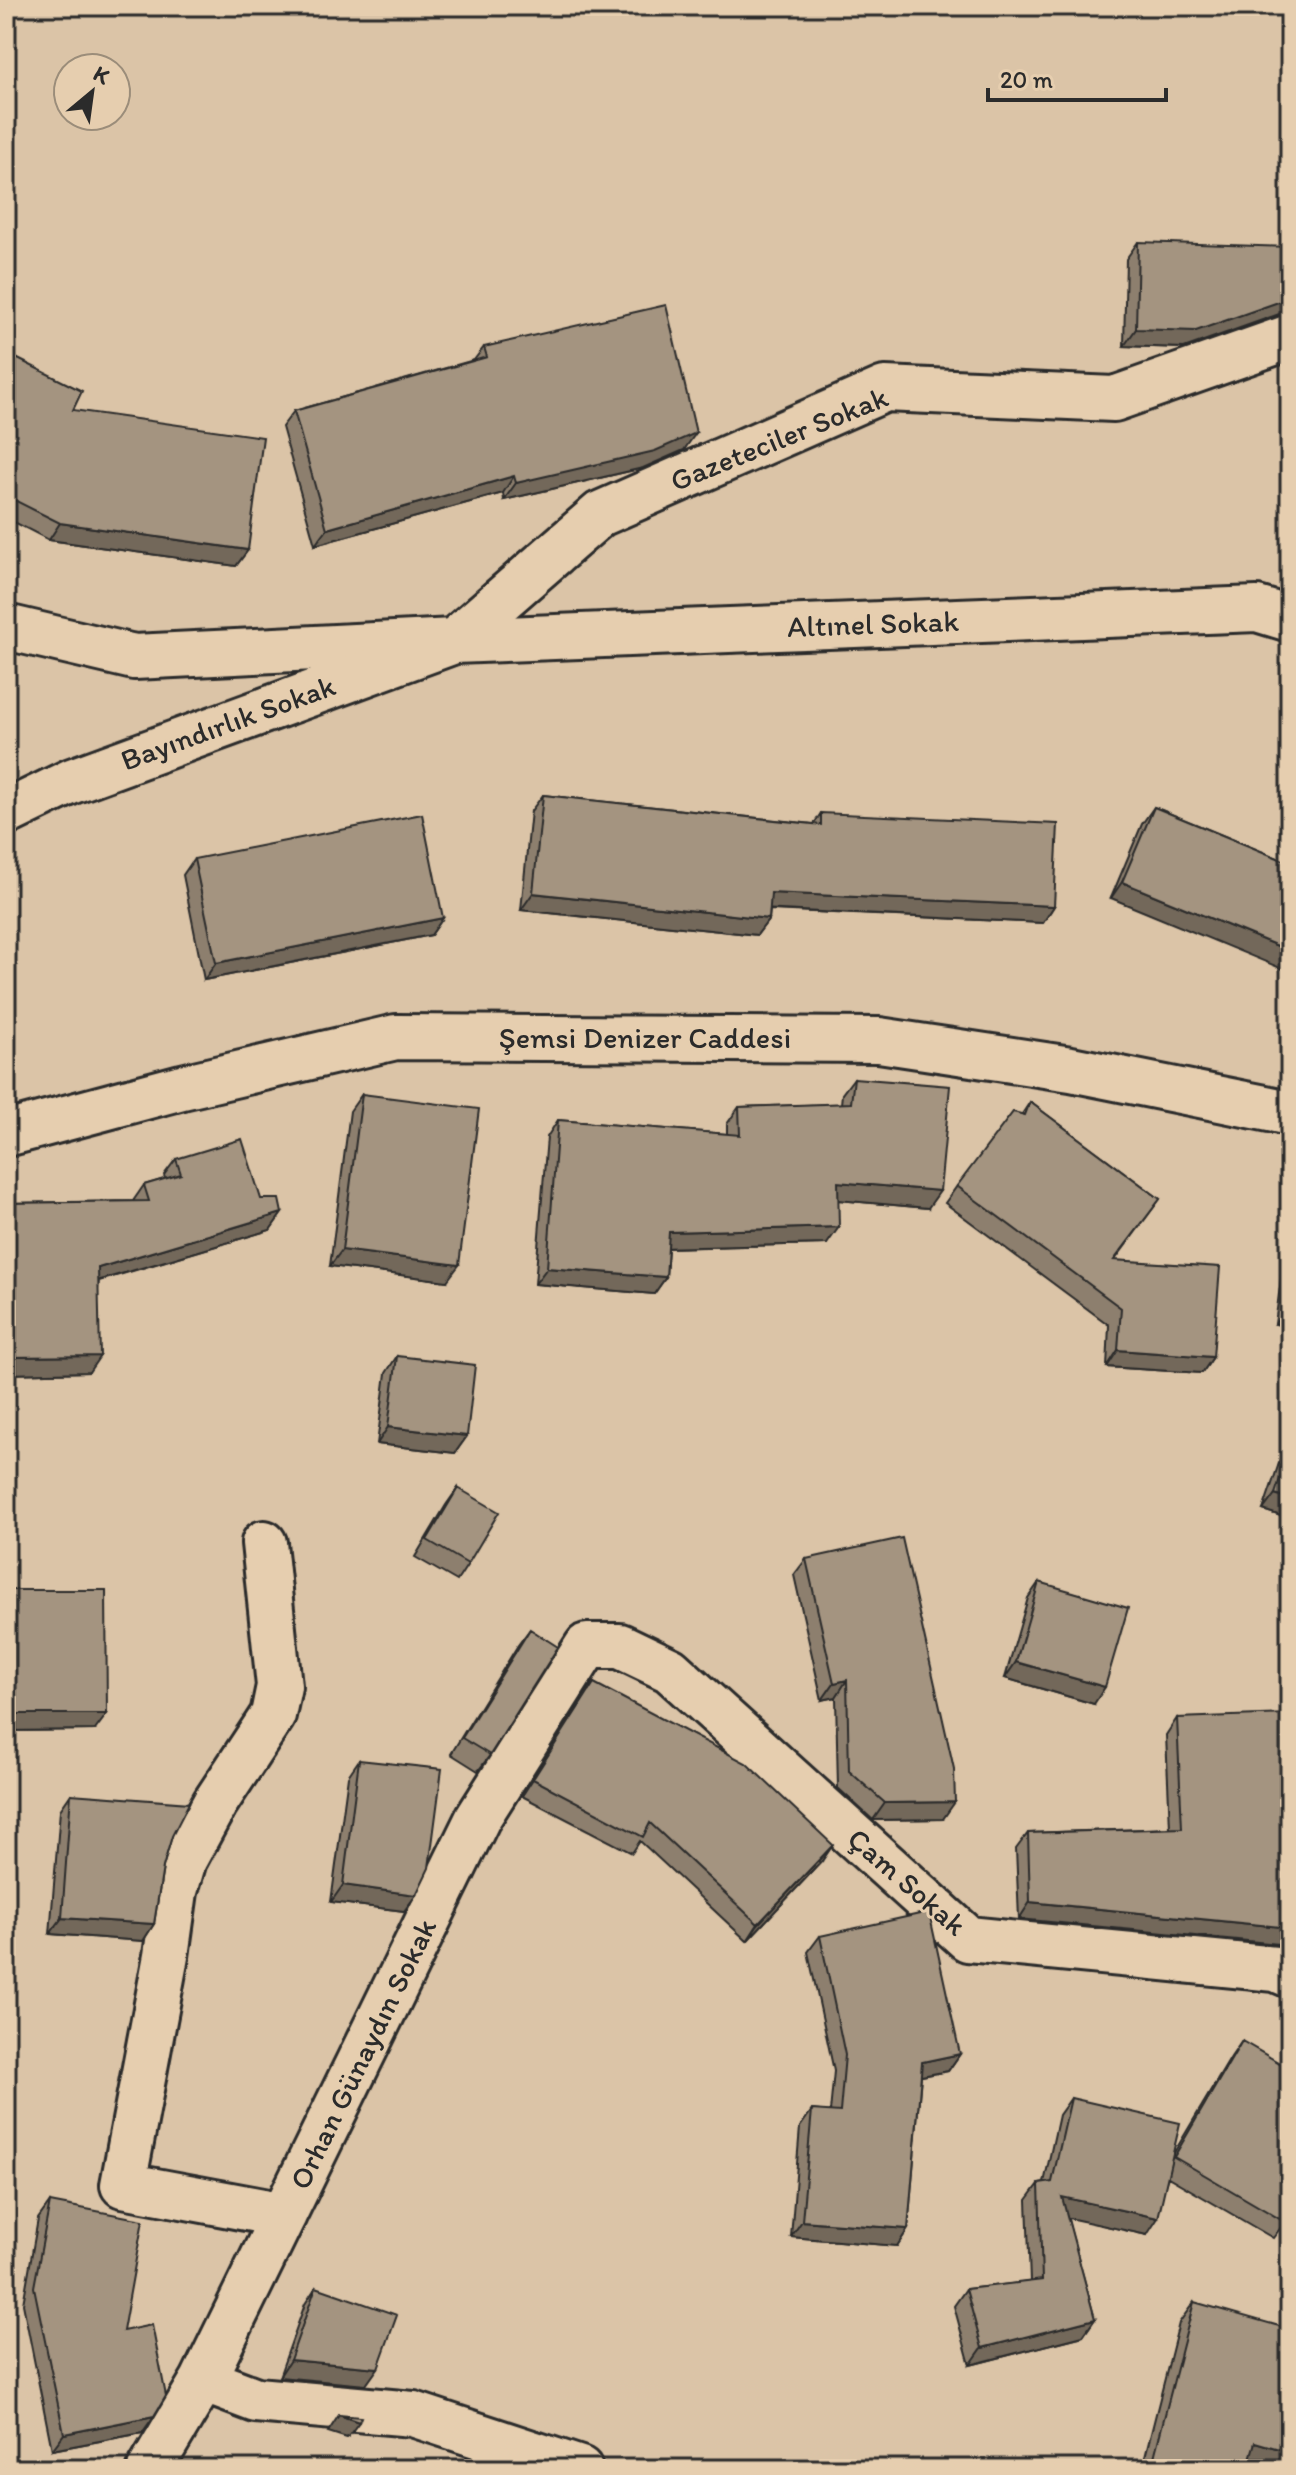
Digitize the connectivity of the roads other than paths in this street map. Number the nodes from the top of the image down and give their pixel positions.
1 (1290, 337) edge
2 (1290, 619) edge
3 (6, 627) edge
4 (454, 641) junction
5 (6, 813) edge
6 (1290, 1113) edge
7 (6, 1134) edge
8 (264, 1543) dead end
9 (587, 1646) joint
10 (1290, 1975) edge
11 (284, 2215) junction
12 (203, 2380) junction
13 (150, 2469) edge
14 (580, 2469) edge

1 - 4 street, Gazeteciler Sokak
2 - 4 street, Altınel Sokak
3 - 4 street, Altınel Sokak
4 - 5 street, Bayındırlık Sokak
6 - 7 street, Şemsi Denizer Caddesi
8 - 11 street
9 - 10 street, Çam Sokak
9 - 11 street, Orhan Günaydın Sokak
11 - 12 street, Orhan Günaydın Sokak
12 - 13 street, Orhan Günaydın Sokak
12 - 14 street

